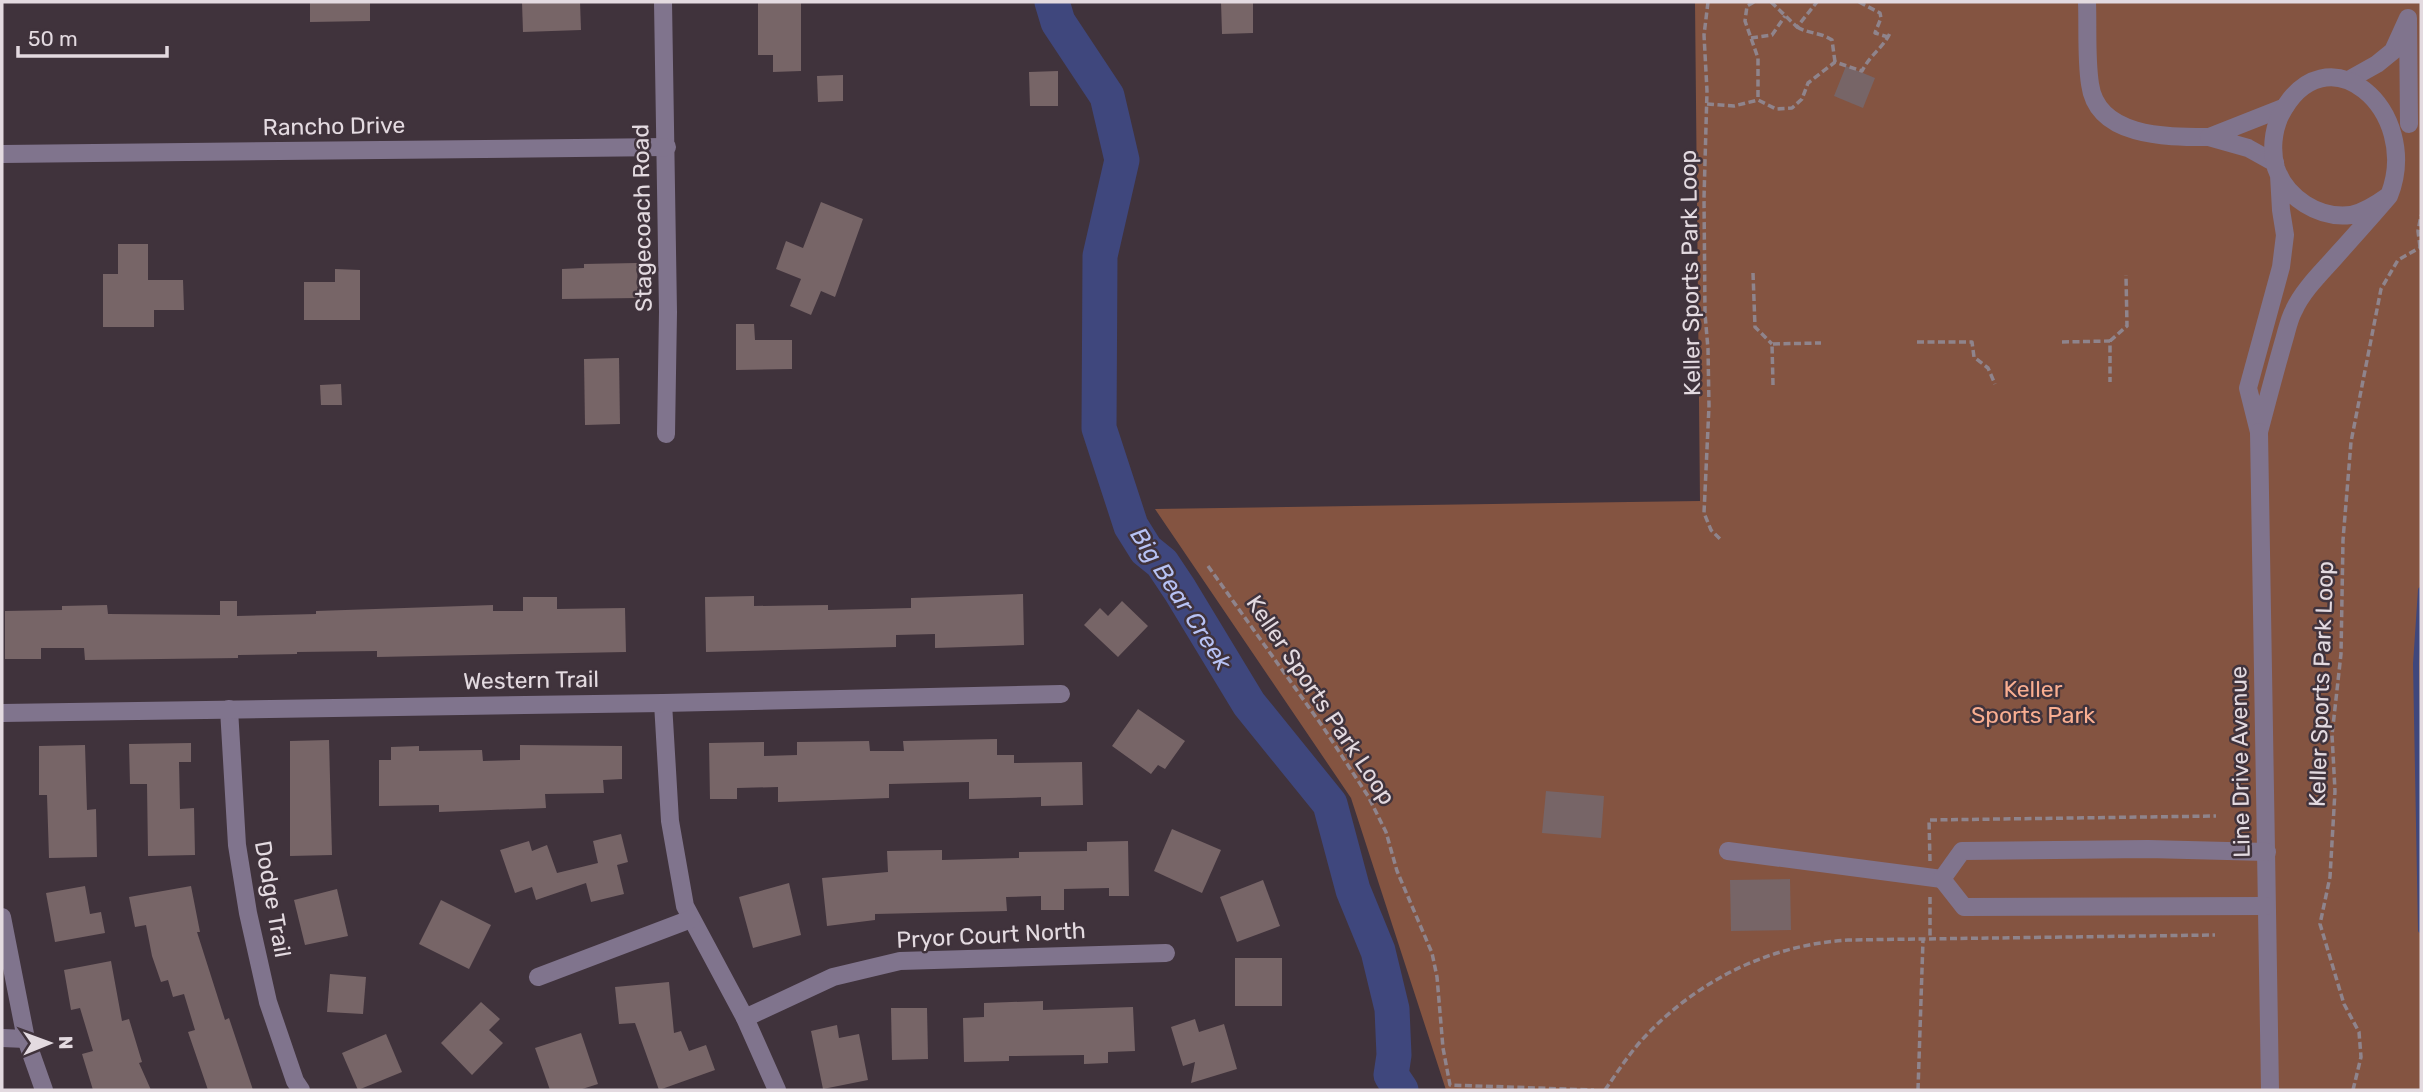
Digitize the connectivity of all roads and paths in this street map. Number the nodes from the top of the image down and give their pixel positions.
1 (663, 2) edge
2 (1708, 2) edge
3 (1754, 2) edge
4 (1771, 2) edge
5 (1817, 2) edge
6 (1859, 2) edge
7 (2087, 2) edge
8 (2407, 10) edge
9 (1785, 16) junction
10 (1797, 27) junction
11 (1751, 38) junction
12 (1835, 62) junction
13 (2352, 78) junction
14 (1758, 100) junction
15 (1707, 104) junction
16 (2285, 107) junction
17 (2209, 137) junction
18 (667, 147) junction
19 (2409, 152) junction
20 (2, 155) edge
21 (2277, 169) junction
22 (2388, 196) junction
23 (2421, 215) edge
24 (2421, 247) edge
25 (1753, 273) dead end
26 (2126, 275) dead end
27 (2110, 341) junction
28 (1917, 342) dead end
29 (2062, 342) dead end
30 (1821, 343) dead end
31 (1772, 344) junction
32 (2110, 382) dead end
33 (1995, 384) dead end
34 (1773, 385) dead end
35 (2259, 432) junction
36 (666, 434) dead end
37 (1720, 539) dead end
38 (1208, 566) dead end
39 (1061, 694) dead end
40 (663, 703) junction
41 (229, 709) junction
42 (2, 713) edge
43 (1728, 851) dead end
44 (2267, 852) junction
45 (1942, 879) junction
46 (2266, 906) junction
47 (2, 917) edge
48 (691, 919) junction
49 (2215, 935) dead end
50 (1923, 940) junction
51 (1166, 953) dead end
52 (538, 977) dead end
53 (745, 1017) junction
54 (2, 1038) edge
55 (26, 1039) junction
56 (1506, 1089) edge
57 (44, 1090) edge
58 (301, 1090) edge
59 (777, 1090) edge
60 (1594, 1090) edge
61 (1605, 1090) edge
62 (1918, 1090) edge
63 (2270, 1090) edge
64 (2353, 1090) edge

1 - 18 street, Stagecoach Road
2 - 15 path, Keller Sports Park Loop
3 - 11 path
4 - 9 path
5 - 10 path
6 - 12 path
7 - 17 street
8 - 13 street
8 - 19 street
9 - 10 path
9 - 11 path
10 - 12 path
11 - 14 path
12 - 14 path
13 - 16 street
13 - 19 street
14 - 15 path
15 - 37 path, Keller Sports Park Loop
16 - 17 street
16 - 21 street
17 - 21 street
18 - 20 street, Rancho Drive
18 - 36 street, Stagecoach Road
19 - 22 street
21 - 22 street
21 - 35 street
22 - 35 street
23 - 24 path, Keller Sports Park Loop
24 - 64 path, Keller Sports Park Loop
25 - 31 path
26 - 27 path
27 - 29 path
27 - 32 path
28 - 33 path
30 - 31 path
31 - 34 path
35 - 44 street, Line Drive Avenue
38 - 56 path, Keller Sports Park Loop
39 - 40 street, Western Trail
40 - 41 street, Western Trail
40 - 48 street
41 - 42 street, Western Trail
41 - 58 street, Dodge Trail
43 - 45 street
44 - 45 street
44 - 46 street, Line Drive Avenue
45 - 46 street
46 - 63 street, Line Drive Avenue
47 - 55 street
48 - 52 street
48 - 53 street
49 - 50 path
50 - 61 path
50 - 62 path
51 - 53 street, Pryor Court North
53 - 59 street
54 - 55 street
55 - 57 street
56 - 60 path

